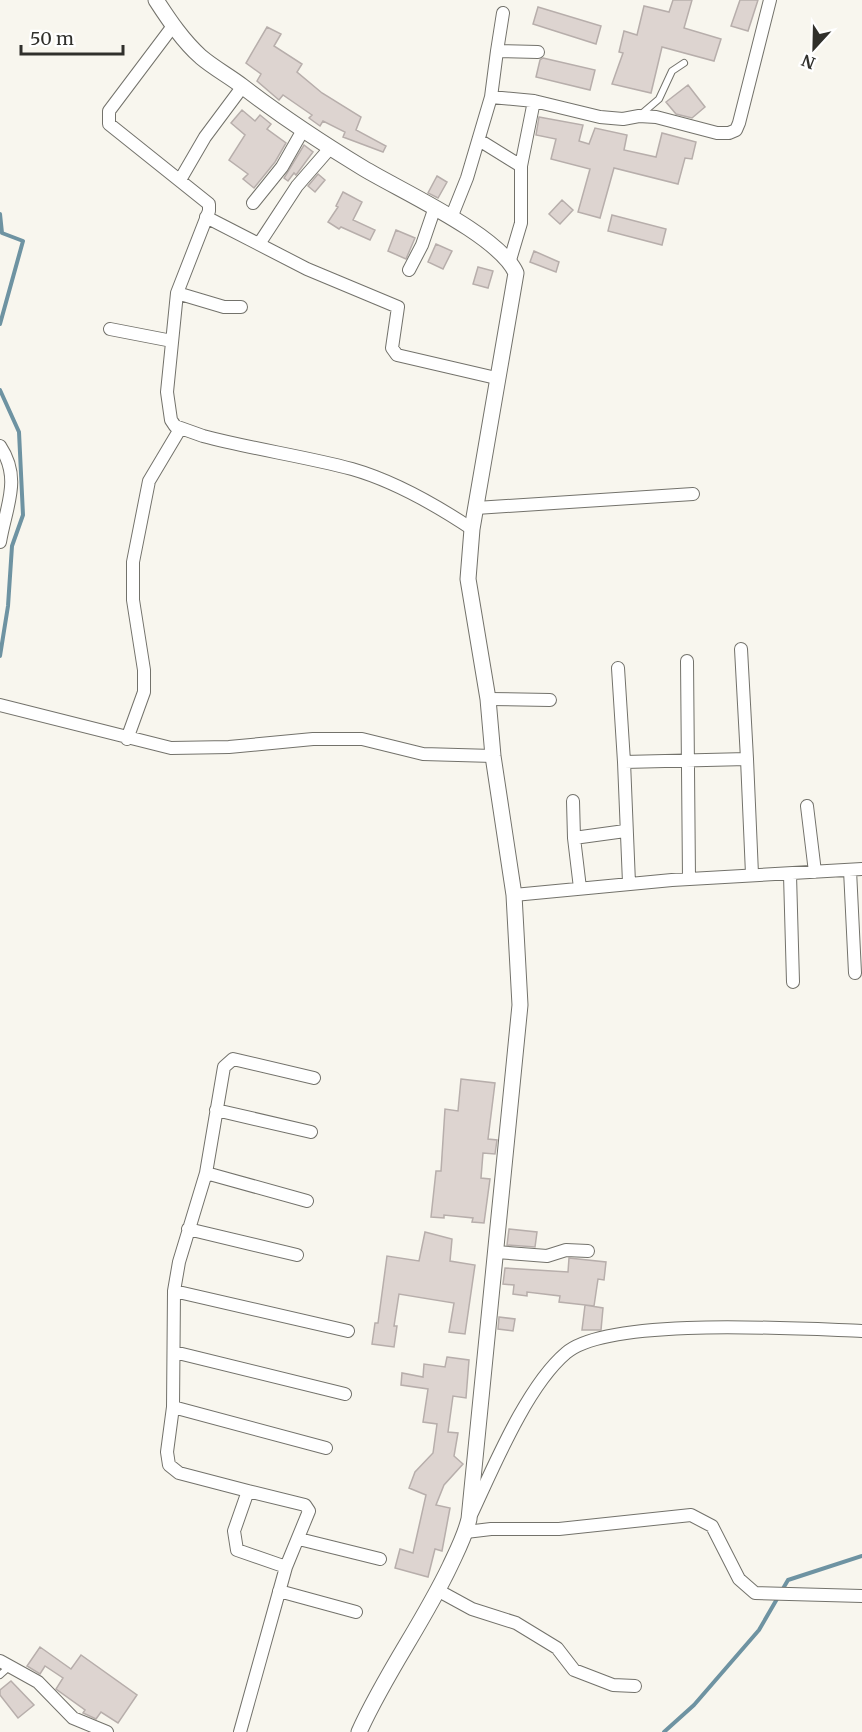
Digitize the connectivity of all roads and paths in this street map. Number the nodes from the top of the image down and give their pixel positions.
1 (156, 0) edge
2 (770, 0) edge
3 (503, 13) dead end
4 (173, 26) junction
5 (496, 51) junction
6 (538, 52) dead end
7 (684, 63) dead end
8 (243, 86) junction
9 (491, 97) junction
10 (534, 102) junction
11 (639, 116) junction
12 (303, 130) junction
13 (479, 140) junction
14 (331, 147) junction
15 (521, 166) junction
16 (180, 180) junction
17 (253, 203) dead end
18 (434, 210) junction
19 (206, 217) junction
20 (451, 218) junction
21 (259, 244) junction
22 (510, 260) junction
23 (409, 270) dead end
24 (177, 294) junction
25 (241, 307) dead end
26 (110, 329) dead end
27 (172, 341) junction
28 (496, 378) junction
29 (180, 429) junction
30 (0, 446) edge
31 (693, 494) dead end
32 (476, 508) junction
33 (472, 529) junction
34 (0, 542) edge
35 (741, 649) dead end
36 (687, 661) dead end
37 (618, 668) dead end
38 (488, 699) junction
39 (550, 700) dead end
40 (0, 705) edge
41 (127, 739) junction
42 (493, 756) junction
43 (688, 759) junction
44 (747, 759) junction
45 (624, 762) junction
46 (573, 801) dead end
47 (807, 806) dead end
48 (625, 831) junction
49 (574, 837) junction
50 (856, 869) edge
51 (815, 872) junction
52 (752, 874) junction
53 (790, 875) junction
54 (689, 878) junction
55 (629, 884) junction
56 (580, 888) junction
57 (514, 895) junction
58 (855, 973) dead end
59 (793, 982) dead end
60 (314, 1078) dead end
61 (216, 1110) junction
62 (311, 1132) dead end
63 (206, 1173) junction
64 (307, 1201) dead end
65 (188, 1229) junction
66 (496, 1251) junction
67 (588, 1251) dead end
68 (297, 1255) dead end
69 (174, 1291) junction
70 (348, 1331) dead end
71 (862, 1331) edge
72 (174, 1352) junction
73 (345, 1394) dead end
74 (173, 1407) junction
75 (326, 1448) dead end
76 (248, 1491) junction
77 (467, 1526) junction
78 (299, 1539) junction
79 (381, 1559) dead end
80 (286, 1567) junction
81 (279, 1591) junction
82 (439, 1591) junction
83 (862, 1596) edge
84 (356, 1612) dead end
85 (5, 1663) edge
86 (0, 1675) edge
87 (635, 1686) dead end
88 (107, 1732) edge
89 (240, 1732) edge
90 (359, 1732) edge

1 - 4 street
2 - 11 street
3 - 5 street
4 - 8 street
4 - 16 street
5 - 6 street
5 - 9 street
7 - 11 lane
8 - 12 street
8 - 16 street
9 - 10 street
9 - 13 street
10 - 11 street
10 - 15 street
12 - 14 street
12 - 17 street
13 - 15 street
13 - 20 street
14 - 18 street
14 - 21 street
15 - 22 street
16 - 19 street
18 - 20 street
18 - 23 street
19 - 21 street
19 - 24 street
20 - 22 street
21 - 28 street
22 - 28 street
24 - 25 street
24 - 27 street
26 - 27 street
27 - 29 street
28 - 32 street
29 - 33 street
29 - 41 street
30 - 34 street
31 - 32 street
32 - 33 street
33 - 38 street
35 - 44 street
36 - 43 street
37 - 45 street
38 - 39 street
38 - 42 street
40 - 41 street
41 - 42 street
42 - 57 street
43 - 44 street
43 - 45 street
43 - 54 street
44 - 52 street
45 - 48 street
46 - 49 street
47 - 51 street
48 - 49 street
48 - 55 street
49 - 56 street
50 - 51 street
50 - 58 street
51 - 53 street
52 - 53 street
52 - 54 street
53 - 59 street
54 - 55 street
55 - 56 street
56 - 57 street
57 - 66 street
60 - 61 street
61 - 62 street
61 - 63 street
63 - 64 street
63 - 65 street
65 - 68 street
65 - 69 street
66 - 67 street
66 - 77 street
69 - 70 street
69 - 72 street
71 - 77 street
72 - 73 street
72 - 74 street
74 - 75 street
74 - 76 street
76 - 78 street
76 - 80 street
77 - 82 street
77 - 83 street
78 - 79 street
78 - 80 street
80 - 81 street
81 - 84 street
81 - 89 street
82 - 87 street
82 - 90 street
85 - 86 lane
85 - 88 street

